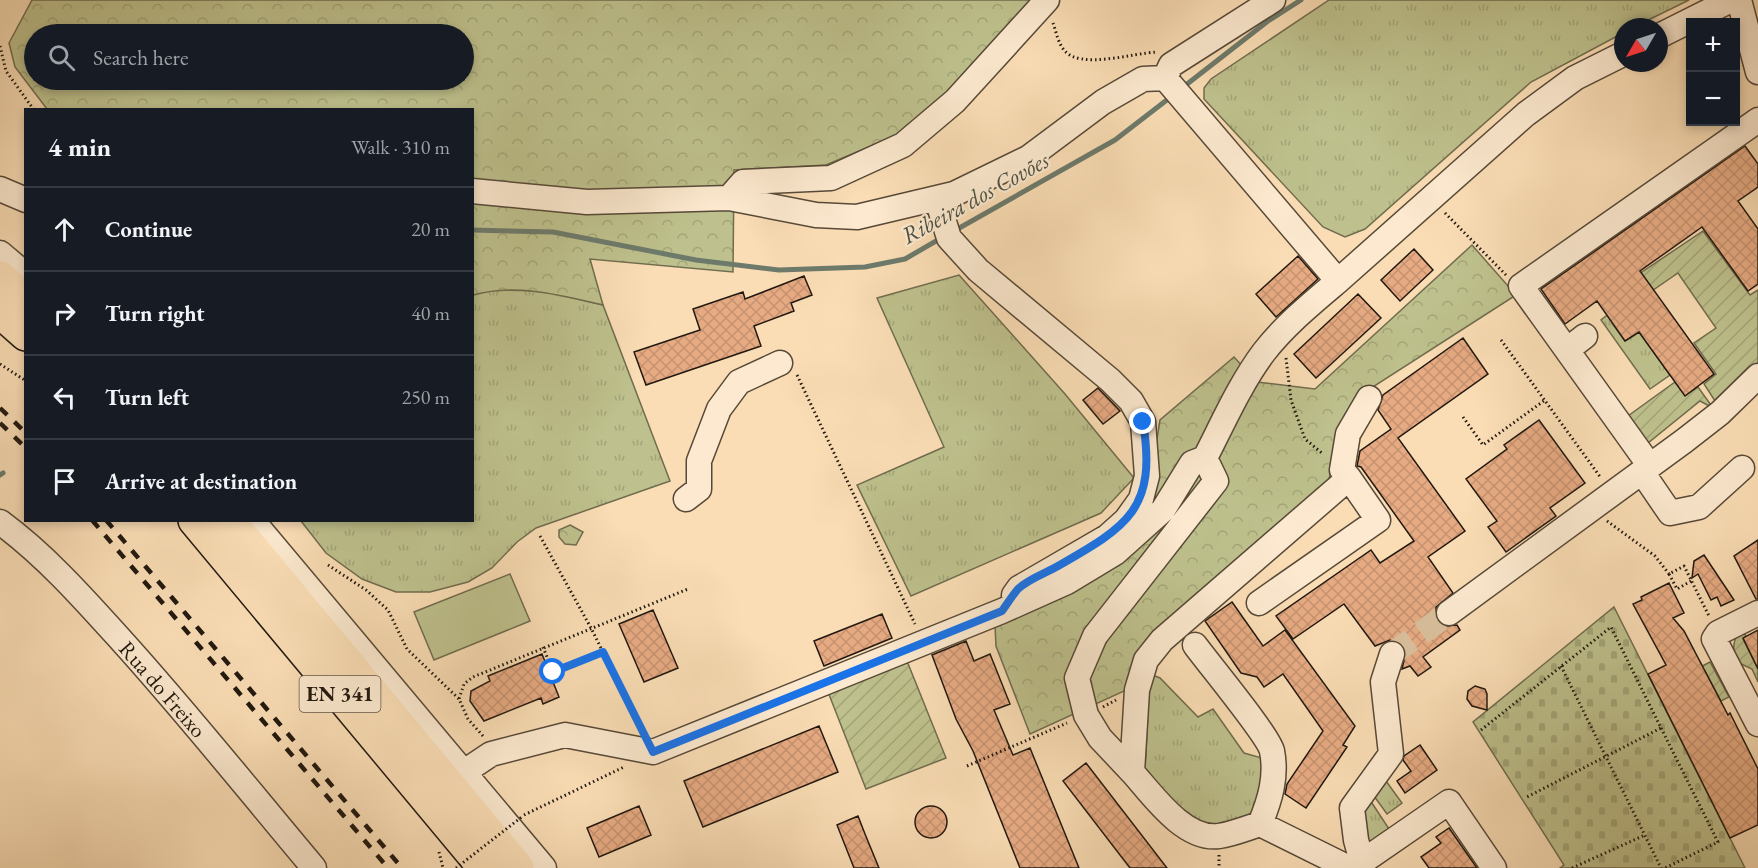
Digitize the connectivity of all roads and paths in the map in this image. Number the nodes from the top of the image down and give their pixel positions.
1 (1047, 0) edge
2 (1273, 0) edge
3 (1731, 0) edge
4 (1739, 0) edge
5 (1668, 32) edge
6 (0, 46) edge
7 (1188, 54) junction
8 (1614, 58) edge
9 (1758, 72) edge
10 (1165, 78) junction
11 (33, 108) edge
12 (1758, 120) edge
13 (0, 189) edge
14 (474, 192) edge
15 (729, 198) junction
16 (24, 199) edge
17 (1431, 199) junction
18 (943, 217) junction
19 (0, 253) edge
20 (24, 273) edge
21 (1506, 275) dead end
22 (0, 278) edge
23 (1338, 281) junction
24 (24, 298) edge
25 (0, 311) edge
26 (24, 332) edge
27 (1502, 340) dead end
28 (1286, 356) dead end
29 (780, 363) joint
30 (0, 364) edge
31 (1758, 376) edge
32 (24, 380) edge
33 (1369, 398) dead end
34 (1545, 400) junction
35 (1463, 417) dead end
36 (1305, 439) dead end
37 (1205, 459) junction
38 (1742, 468) dead end
39 (1646, 469) junction
40 (1349, 478) junction
41 (1613, 494) junction
42 (686, 500) dead end
43 (1590, 511) junction
44 (0, 522) edge
45 (197, 522) edge
46 (230, 522) edge
47 (254, 522) edge
48 (540, 536) dead end
49 (328, 566) dead end
50 (1669, 574) junction
51 (1691, 581) junction
52 (688, 589) dead end
53 (1258, 603) dead end
54 (1002, 611) junction
55 (1449, 613) tunnel mouth
56 (1758, 613) edge
57 (591, 628) junction
58 (1718, 633) junction
59 (1195, 645) dead end
60 (918, 646) junction
61 (543, 647) junction
62 (603, 652) junction
63 (1392, 654) tunnel mouth
64 (1561, 666) junction
65 (459, 699) junction
66 (1752, 699) edge
67 (1063, 724) dead end
68 (1758, 724) edge
69 (1661, 728) junction
70 (1481, 730) dead end
71 (653, 752) junction
72 (496, 753) junction
73 (1606, 756) junction
74 (967, 766) dead end
75 (1132, 771) junction
76 (464, 772) junction
77 (1525, 798) dead end
78 (1260, 824) junction
79 (1645, 835) junction
80 (1356, 866) edge
81 (314, 868) edge
82 (456, 868) edge
83 (485, 868) edge
84 (517, 868) edge
85 (544, 868) edge
86 (1494, 868) edge
87 (1572, 868) edge
88 (1663, 868) edge

1 - 7 path
1 - 15 street
2 - 7 street
3 - 5 street
4 - 9 street
6 - 11 path
7 - 10 street
8 - 17 street
10 - 18 street
10 - 23 street
12 - 39 street
13 - 16 street
14 - 15 street
15 - 18 street
17 - 21 path
17 - 23 street
18 - 54 street
19 - 20 street
22 - 24 highway
23 - 37 street
25 - 26 highway
27 - 34 path
28 - 36 path
29 - 42 street
29 - 60 path
30 - 32 path
31 - 39 street
33 - 40 street
34 - 35 path
34 - 41 path
37 - 54 street
37 - 75 street
38 - 39 street
39 - 41 street
40 - 53 street
40 - 75 street
41 - 43 street
43 - 50 path
43 - 55 street
44 - 81 street, Rua do Freixo
45 - 83 highway, EN 341
46 - 84 highway, EN 341
47 - 76 street
48 - 57 path
49 - 65 path
50 - 51 path
50 - 51 path
51 - 58 path
52 - 57 path
54 - 60 street
56 - 58 street
57 - 61 path
57 - 62 path
58 - 66 street
59 - 78 street
60 - 71 street
61 - 62 path
61 - 65 path
62 - 71 path
63 - 80 street
64 - 69 path
64 - 70 path
64 - 73 path
65 - 72 path
66 - 68 street
67 - 74 path
69 - 73 path
69 - 88 path
71 - 72 street
71 - 82 path, bridge
72 - 76 street
73 - 77 path
73 - 79 path
75 - 78 street
76 - 85 street
78 - 80 street
79 - 87 path
79 - 88 path
80 - 86 street

